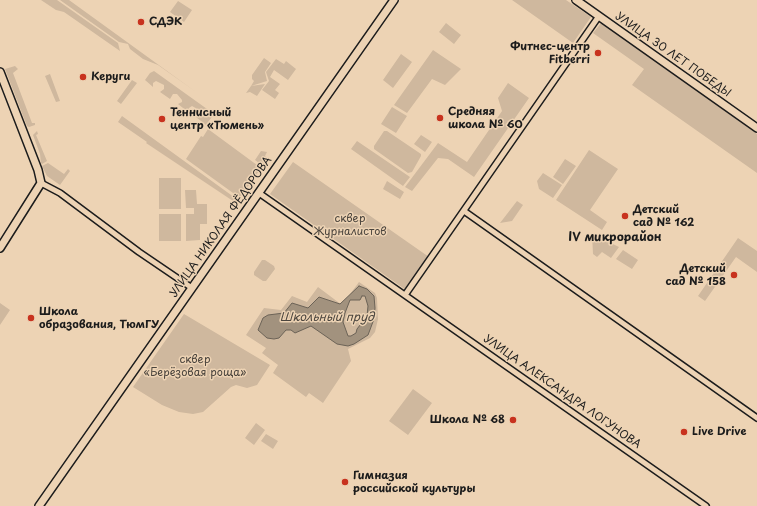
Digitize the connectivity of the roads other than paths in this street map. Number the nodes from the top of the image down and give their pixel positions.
1 (394, 0) edge
2 (576, 0) edge
3 (599, 16) junction
4 (0, 72) edge
5 (757, 128) edge
6 (41, 182) junction
7 (259, 194) junction
8 (464, 211) junction
9 (0, 248) edge
10 (192, 288) junction
11 (405, 295) junction
12 (757, 418) edge
13 (39, 506) edge
14 (706, 506) edge

1 - 7 street, УЛИЦА НИКОЛАЯ ФЁДОРОВА
2 - 3 street, УЛИЦА 30 ЛЕТ ПОБЕДЫ
3 - 5 street, УЛИЦА 30 ЛЕТ ПОБЕДЫ
3 - 8 street
4 - 6 street
6 - 9 street
6 - 10 street
7 - 10 street, УЛИЦА НИКОЛАЯ ФЁДОРОВА
7 - 11 street, УЛИЦА АЛЕКСАНДРА ЛОГУНОВА
8 - 11 street
8 - 12 street
10 - 13 street, УЛИЦА НИКОЛАЯ ФЁДОРОВА
11 - 14 street, УЛИЦА АЛЕКСАНДРА ЛОГУНОВА

